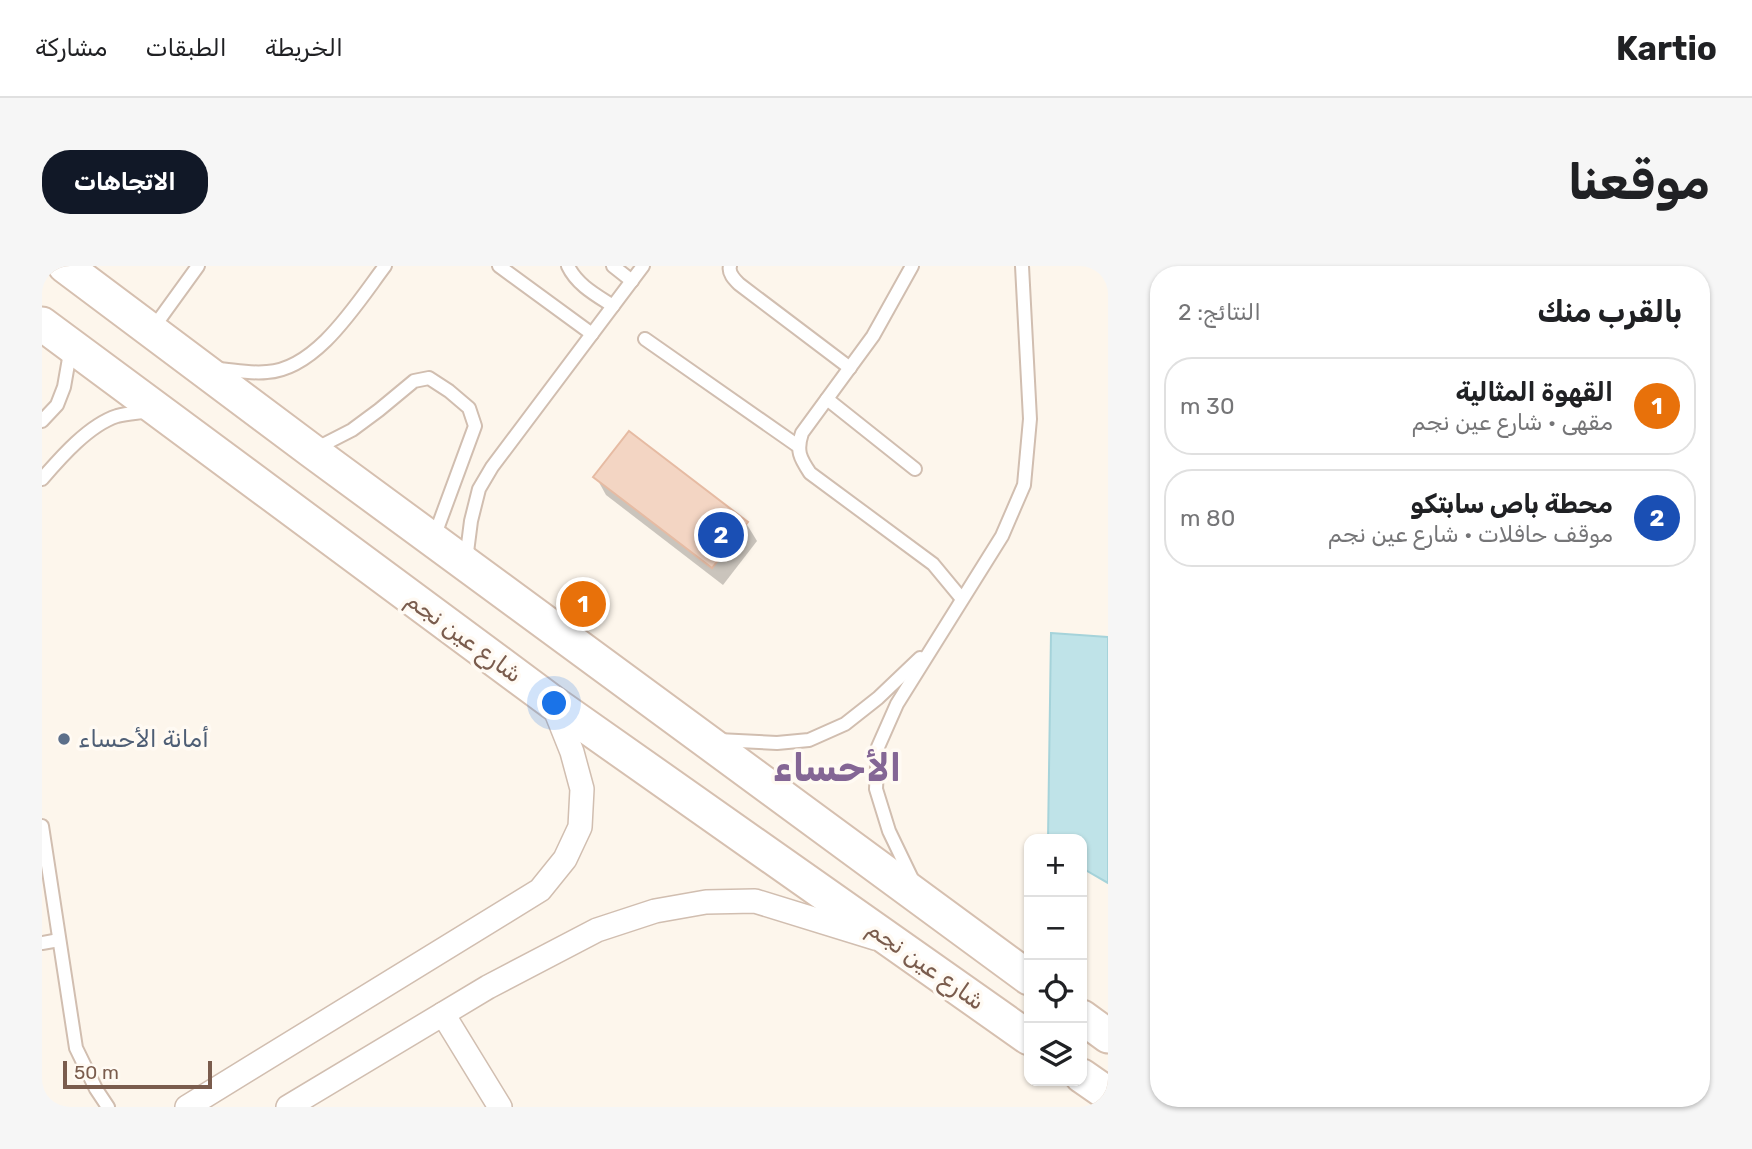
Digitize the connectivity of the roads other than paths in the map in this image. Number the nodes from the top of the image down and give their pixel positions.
1 (65, 266) edge
2 (198, 266) edge
3 (385, 266) edge
4 (499, 266) edge
5 (568, 266) edge
6 (613, 266) edge
7 (643, 266) edge
8 (730, 266) edge
9 (912, 266) edge
10 (1022, 266) edge
11 (632, 281) junction
12 (613, 306) junction
13 (42, 324) edge
14 (151, 331) junction
15 (592, 334) junction
16 (645, 339) dead end
17 (71, 347) junction
18 (202, 368) junction
19 (850, 368) junction
20 (827, 399) junction
21 (158, 410) junction
22 (42, 421) edge
23 (798, 446) junction
24 (312, 451) junction
25 (915, 469) dead end
26 (42, 479) edge
27 (433, 540) junction
28 (466, 564) junction
29 (962, 599) junction
30 (935, 643) junction
31 (552, 702) junction
32 (703, 739) junction
33 (42, 826) edge
34 (44, 852) edge
35 (922, 899) junction
36 (59, 940) junction
37 (42, 943) edge
38 (898, 945) junction
39 (1024, 974) edge
40 (1087, 1012) edge
41 (443, 1014) junction
42 (1108, 1018) edge
43 (1087, 1021) edge
44 (1024, 1034) edge
45 (1108, 1036) edge
46 (1087, 1079) edge
47 (1108, 1094) edge
48 (108, 1107) edge
49 (187, 1107) edge
50 (288, 1107) edge
51 (500, 1107) edge

1 - 14 main road, شارع عين نجم
2 - 14 lane
3 - 18 lane
4 - 15 lane
5 - 12 lane
6 - 11 lane
7 - 11 lane
8 - 19 lane
9 - 19 lane
10 - 29 lane
11 - 12 lane
12 - 15 lane
13 - 17 main road, شارع عين نجم
14 - 18 main road, شارع عين نجم
15 - 28 lane
16 - 23 lane
17 - 21 main road, شارع عين نجم
17 - 22 lane
18 - 24 main road, شارع عين نجم
19 - 20 lane
20 - 23 lane
20 - 25 lane
21 - 26 lane
21 - 31 main road, شارع عين نجم
23 - 29 lane
24 - 27 main road, شارع عين نجم
24 - 27 lane
27 - 28 main road, شارع عين نجم
28 - 32 main road, شارع عين نجم
29 - 30 lane
30 - 32 lane
30 - 35 lane
31 - 38 main road, شارع عين نجم
31 - 49 street
32 - 35 main road, شارع عين نجم
33 - 34 lane
34 - 36 lane
35 - 39 main road, شارع عين نجم
36 - 37 lane
36 - 48 lane
38 - 41 street
38 - 44 main road, شارع عين نجم
40 - 42 street
41 - 50 street
41 - 51 street
43 - 45 main road
46 - 47 main road

